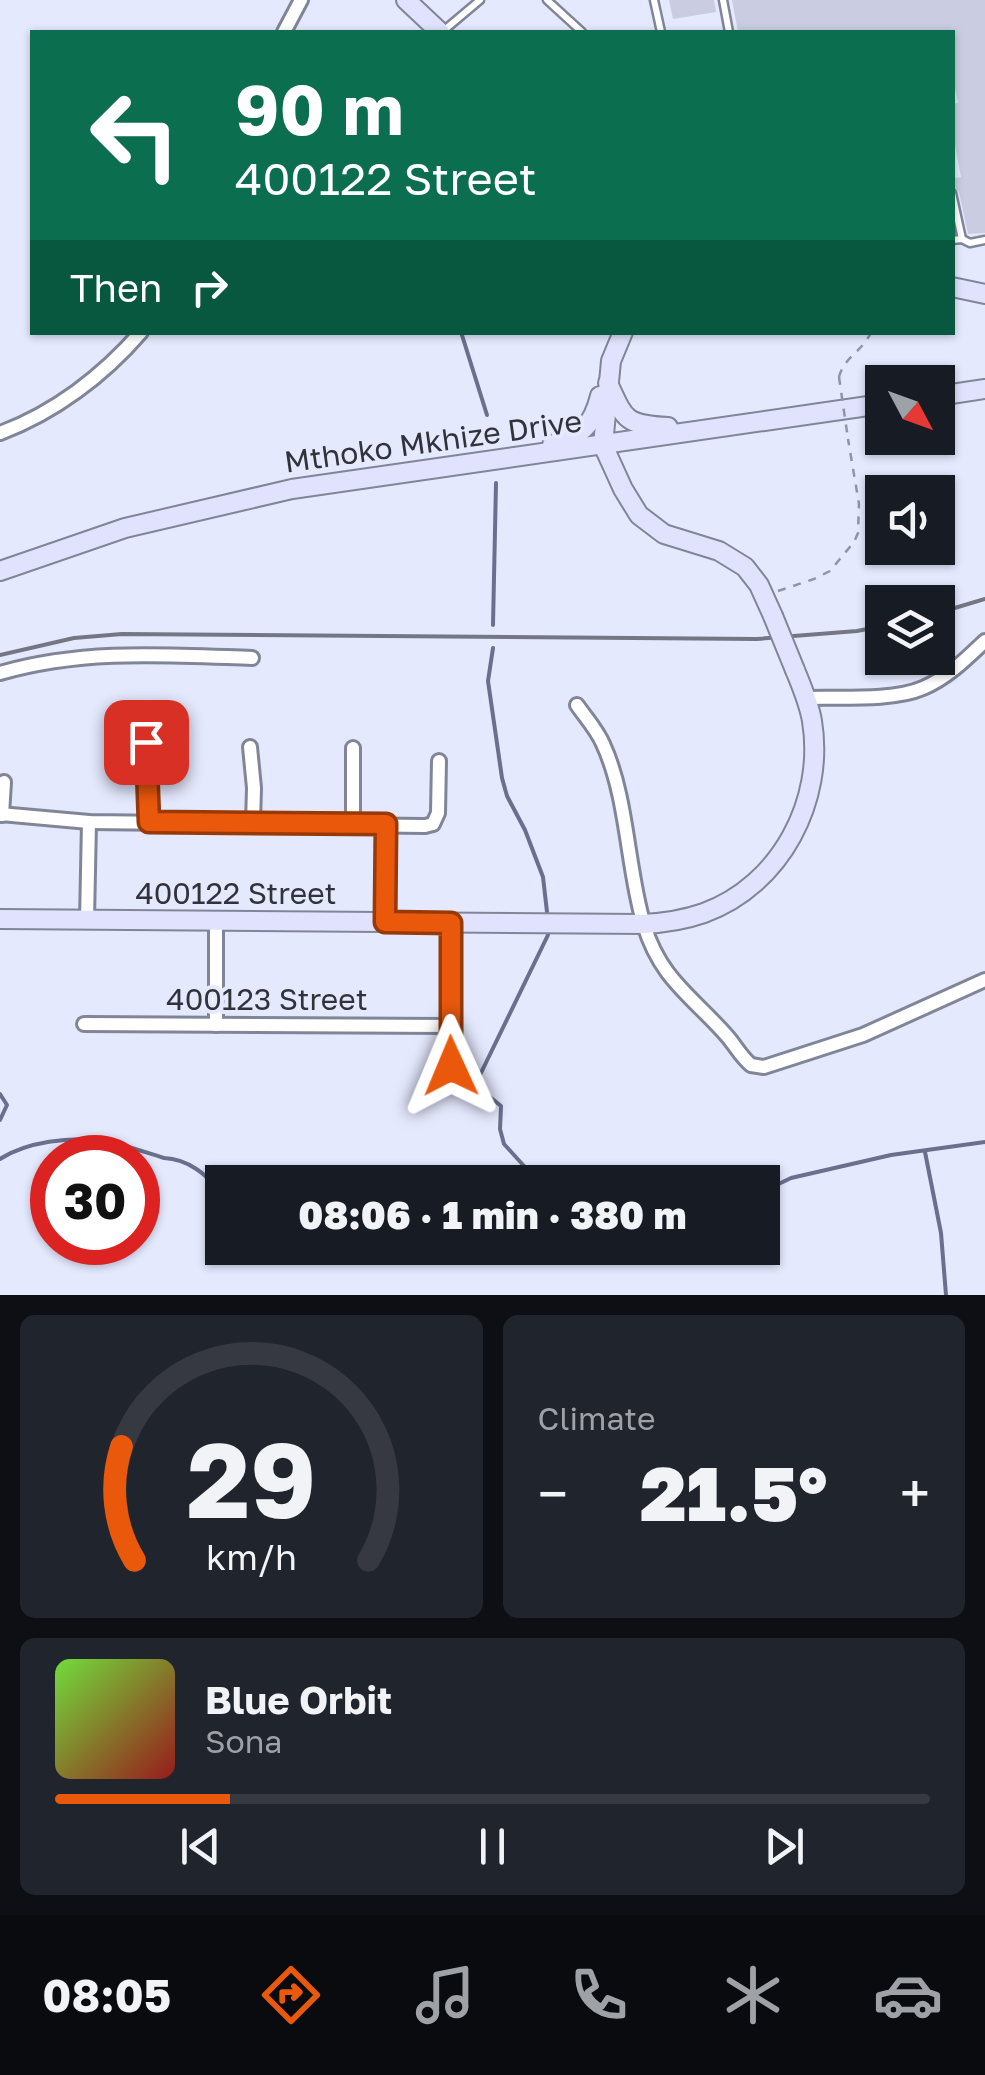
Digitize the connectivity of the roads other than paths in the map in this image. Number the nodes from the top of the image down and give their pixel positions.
1 (301, 0) edge
2 (406, 0) edge
3 (480, 0) edge
4 (547, 0) edge
5 (654, 0) edge
6 (723, 0) edge
7 (285, 30) edge
8 (438, 30) edge
9 (442, 30) edge
10 (580, 30) edge
11 (661, 30) edge
12 (729, 30) edge
13 (955, 207) edge
14 (955, 240) edge
15 (962, 240) junction
16 (985, 240) edge
17 (955, 288) edge
18 (985, 294) edge
19 (138, 335) edge
20 (622, 335) edge
21 (612, 361) junction
22 (608, 382) junction
23 (985, 389) edge
24 (955, 393) edge
25 (865, 407) edge
26 (714, 429) junction
27 (0, 433) edge
28 (676, 434) junction
29 (603, 445) junction
30 (523, 456) junction
31 (616, 474) junction
32 (0, 571) edge
33 (985, 641) edge
34 (252, 658) dead end
35 (0, 672) edge
36 (806, 698) junction
37 (577, 705) dead end
38 (146, 742) dead end
39 (250, 747) dead end
40 (353, 748) dead end
41 (438, 761) dead end
42 (4, 782) dead end
43 (1, 814) edge
44 (89, 822) junction
45 (149, 822) junction
46 (253, 823) junction
47 (352, 824) junction
48 (386, 824) junction
49 (0, 919) edge
50 (87, 920) junction
51 (216, 921) junction
52 (385, 922) junction
53 (451, 923) junction
54 (644, 924) junction
55 (985, 980) edge
56 (84, 1024) dead end
57 (216, 1024) junction
58 (450, 1026) junction
59 (451, 1066) dead end

1 - 7 street
2 - 8 street
3 - 9 lane
4 - 10 lane
5 - 11 lane
6 - 12 lane
13 - 15 lane
14 - 15 lane
15 - 16 lane
17 - 18 street
19 - 27 street
20 - 21 street
21 - 22 street
21 - 30 street
22 - 26 street
22 - 29 street
23 - 24 street
25 - 26 street, Mthoko Mkhize Drive
26 - 28 street, Mthoko Mkhize Drive
28 - 29 street, Mthoko Mkhize Drive
28 - 31 street
29 - 30 street, Mthoko Mkhize Drive
29 - 31 street, 400122 Street
30 - 32 street, Mthoko Mkhize Drive
31 - 36 street, 400122 Street, bridge
33 - 36 street
34 - 35 street
36 - 54 street, 400122 Street
37 - 54 street
38 - 45 street
39 - 46 street
40 - 47 street
41 - 48 street
42 - 43 street
43 - 44 street
44 - 45 street
44 - 50 street
45 - 46 street
46 - 47 street
47 - 48 street
48 - 52 street
49 - 50 street, 400122 Street
50 - 51 street, 400122 Street
51 - 52 street, 400122 Street
51 - 57 street
52 - 53 street, 400122 Street
53 - 54 street, 400122 Street
53 - 58 street
54 - 55 street
56 - 57 street, 400123 Street
57 - 58 street, 400123 Street
58 - 59 street

